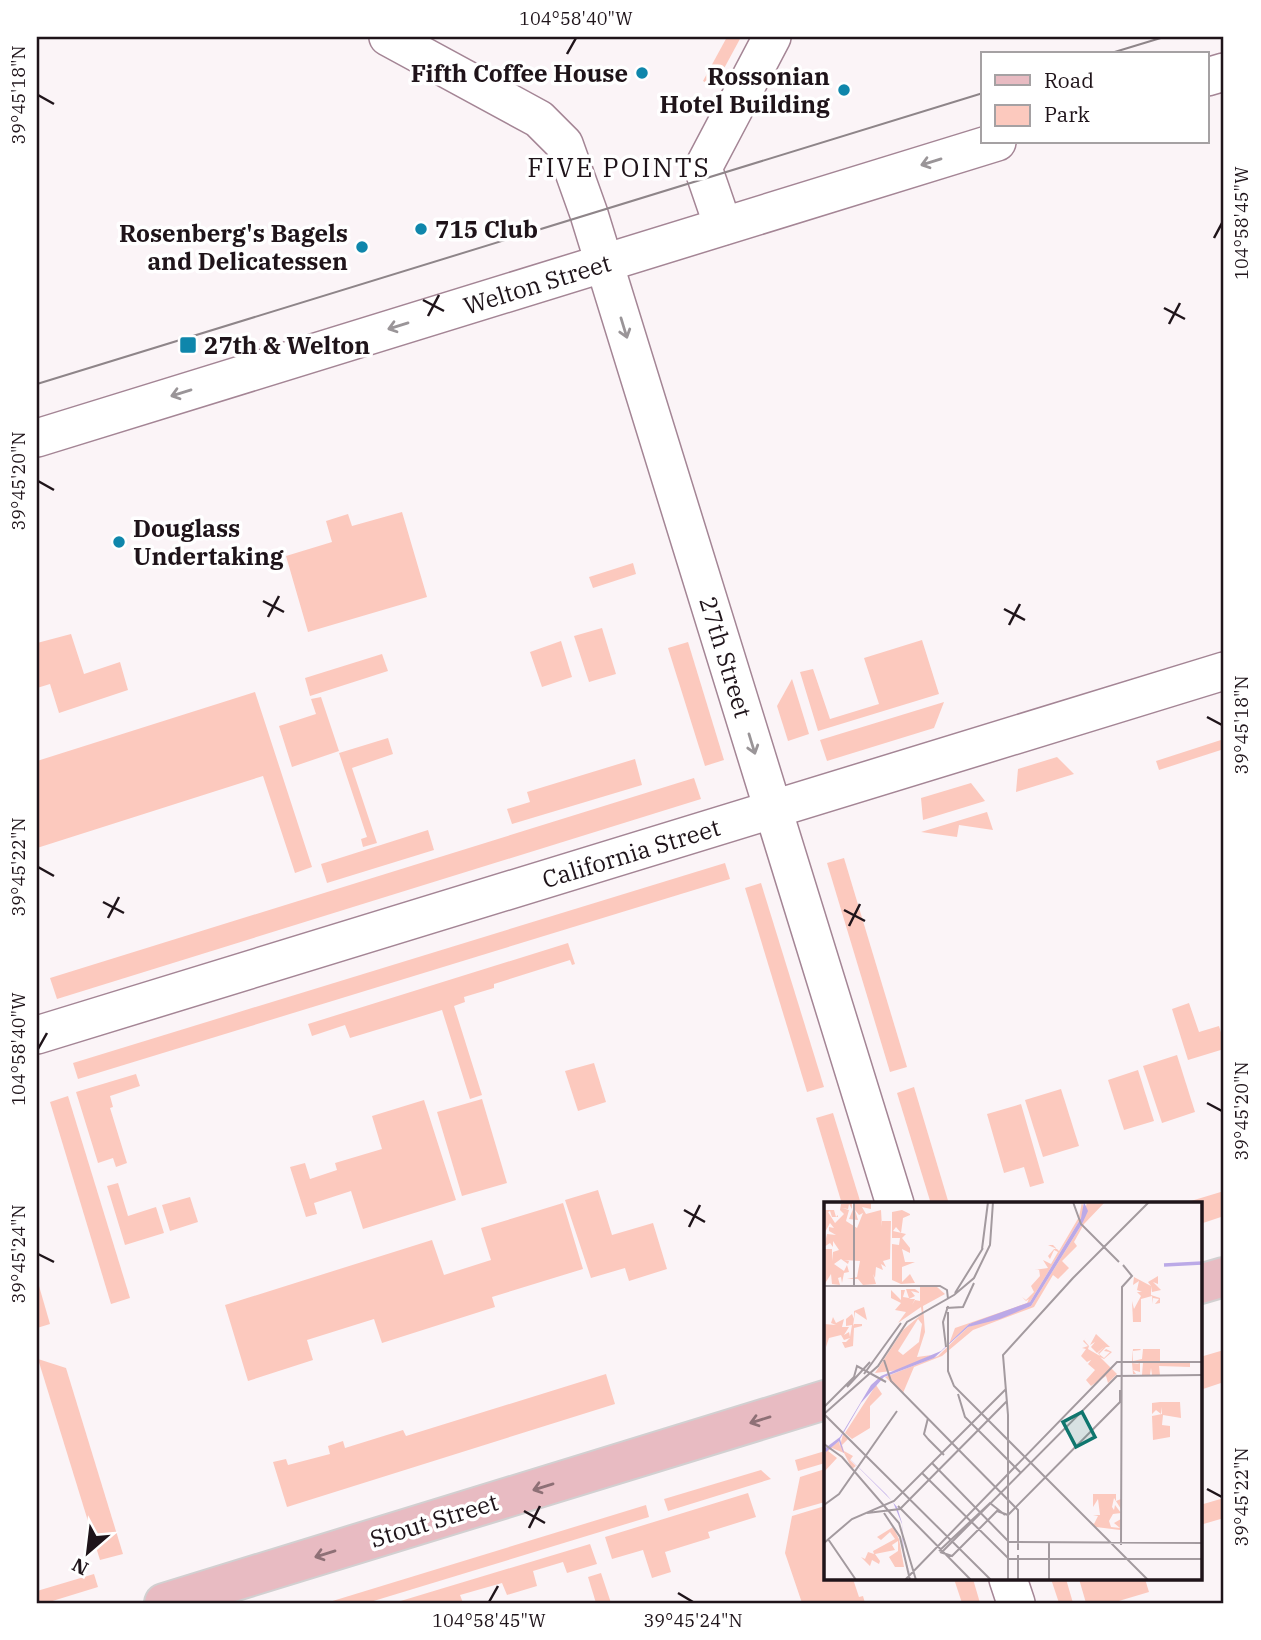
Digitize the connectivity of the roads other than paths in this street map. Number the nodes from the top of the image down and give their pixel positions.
1 (388, 37) edge
2 (772, 37) edge
3 (990, 144) edge
4 (723, 226) junction
5 (604, 263) junction
6 (37, 438) edge
7 (1224, 671) edge
8 (772, 810) junction
9 (37, 1035) edge
10 (894, 1202) edge
11 (1224, 1277) edge
12 (1202, 1283) edge
13 (824, 1400) edge
14 (1008, 1580) edge
15 (164, 1603) edge
16 (1016, 1603) edge

1 - 5 street, 27th Street
2 - 4 street
3 -> 4 street, Welton Street
4 - 5 street, Welton Street
5 -> 6 street, Welton Street
5 -> 8 street, 27th Street
7 - 8 street, California Street
8 - 9 street, California Street
8 - 10 street, 27th Street
11 - 12 main road
13 -> 15 main road, Stout Street
14 - 16 street

